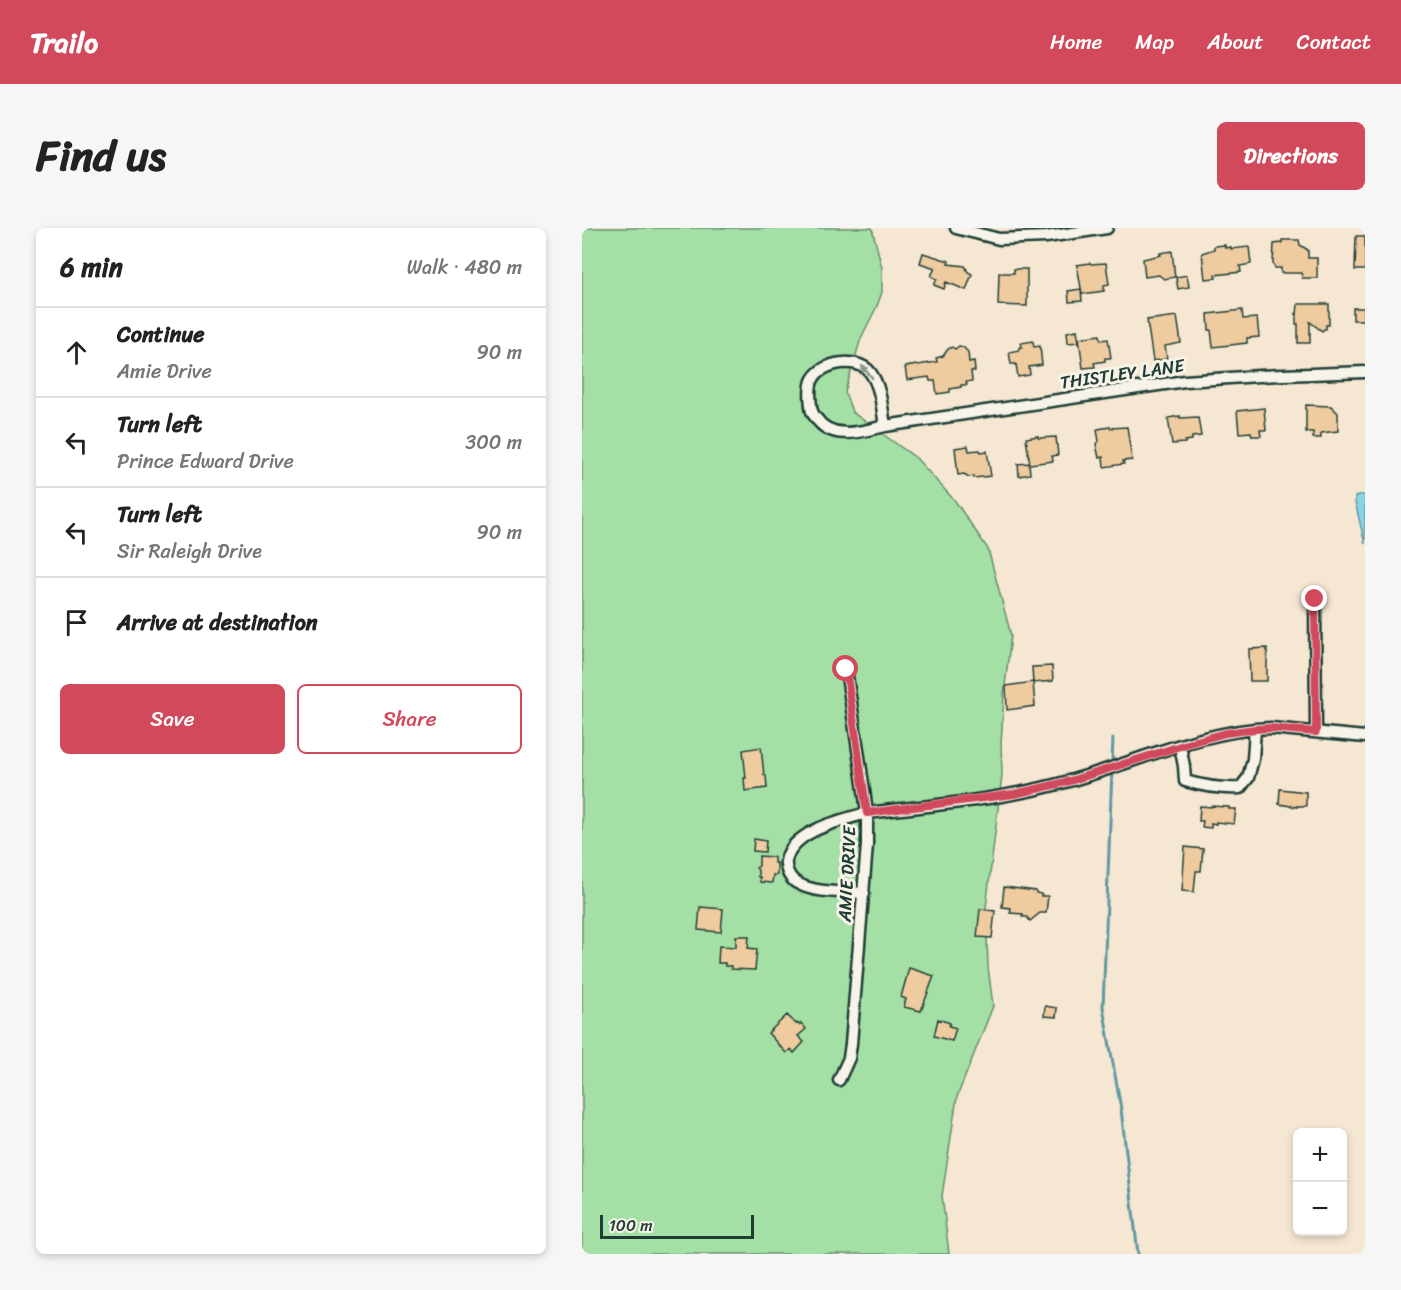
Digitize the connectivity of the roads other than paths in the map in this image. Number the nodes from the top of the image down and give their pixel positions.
1 (956, 228) edge
2 (1107, 228) edge
3 (1365, 372) edge
4 (885, 426) junction
5 (1315, 599) dead end
6 (846, 669) dead end
7 (1255, 729) junction
8 (1316, 732) junction
9 (1365, 737) edge
10 (1180, 746) junction
11 (867, 813) junction
12 (864, 893) junction
13 (839, 1080) dead end

1 - 2 street
3 - 4 street, THISTLEY LANE
4 -> 4 street, THISTLEY LANE
5 - 8 street
6 - 11 street, AMIE DRIVE
7 - 8 street
7 - 10 street
7 - 10 street
8 - 9 street
10 - 11 street
11 - 12 street, AMIE DRIVE
11 - 12 street
12 - 13 street, AMIE DRIVE

